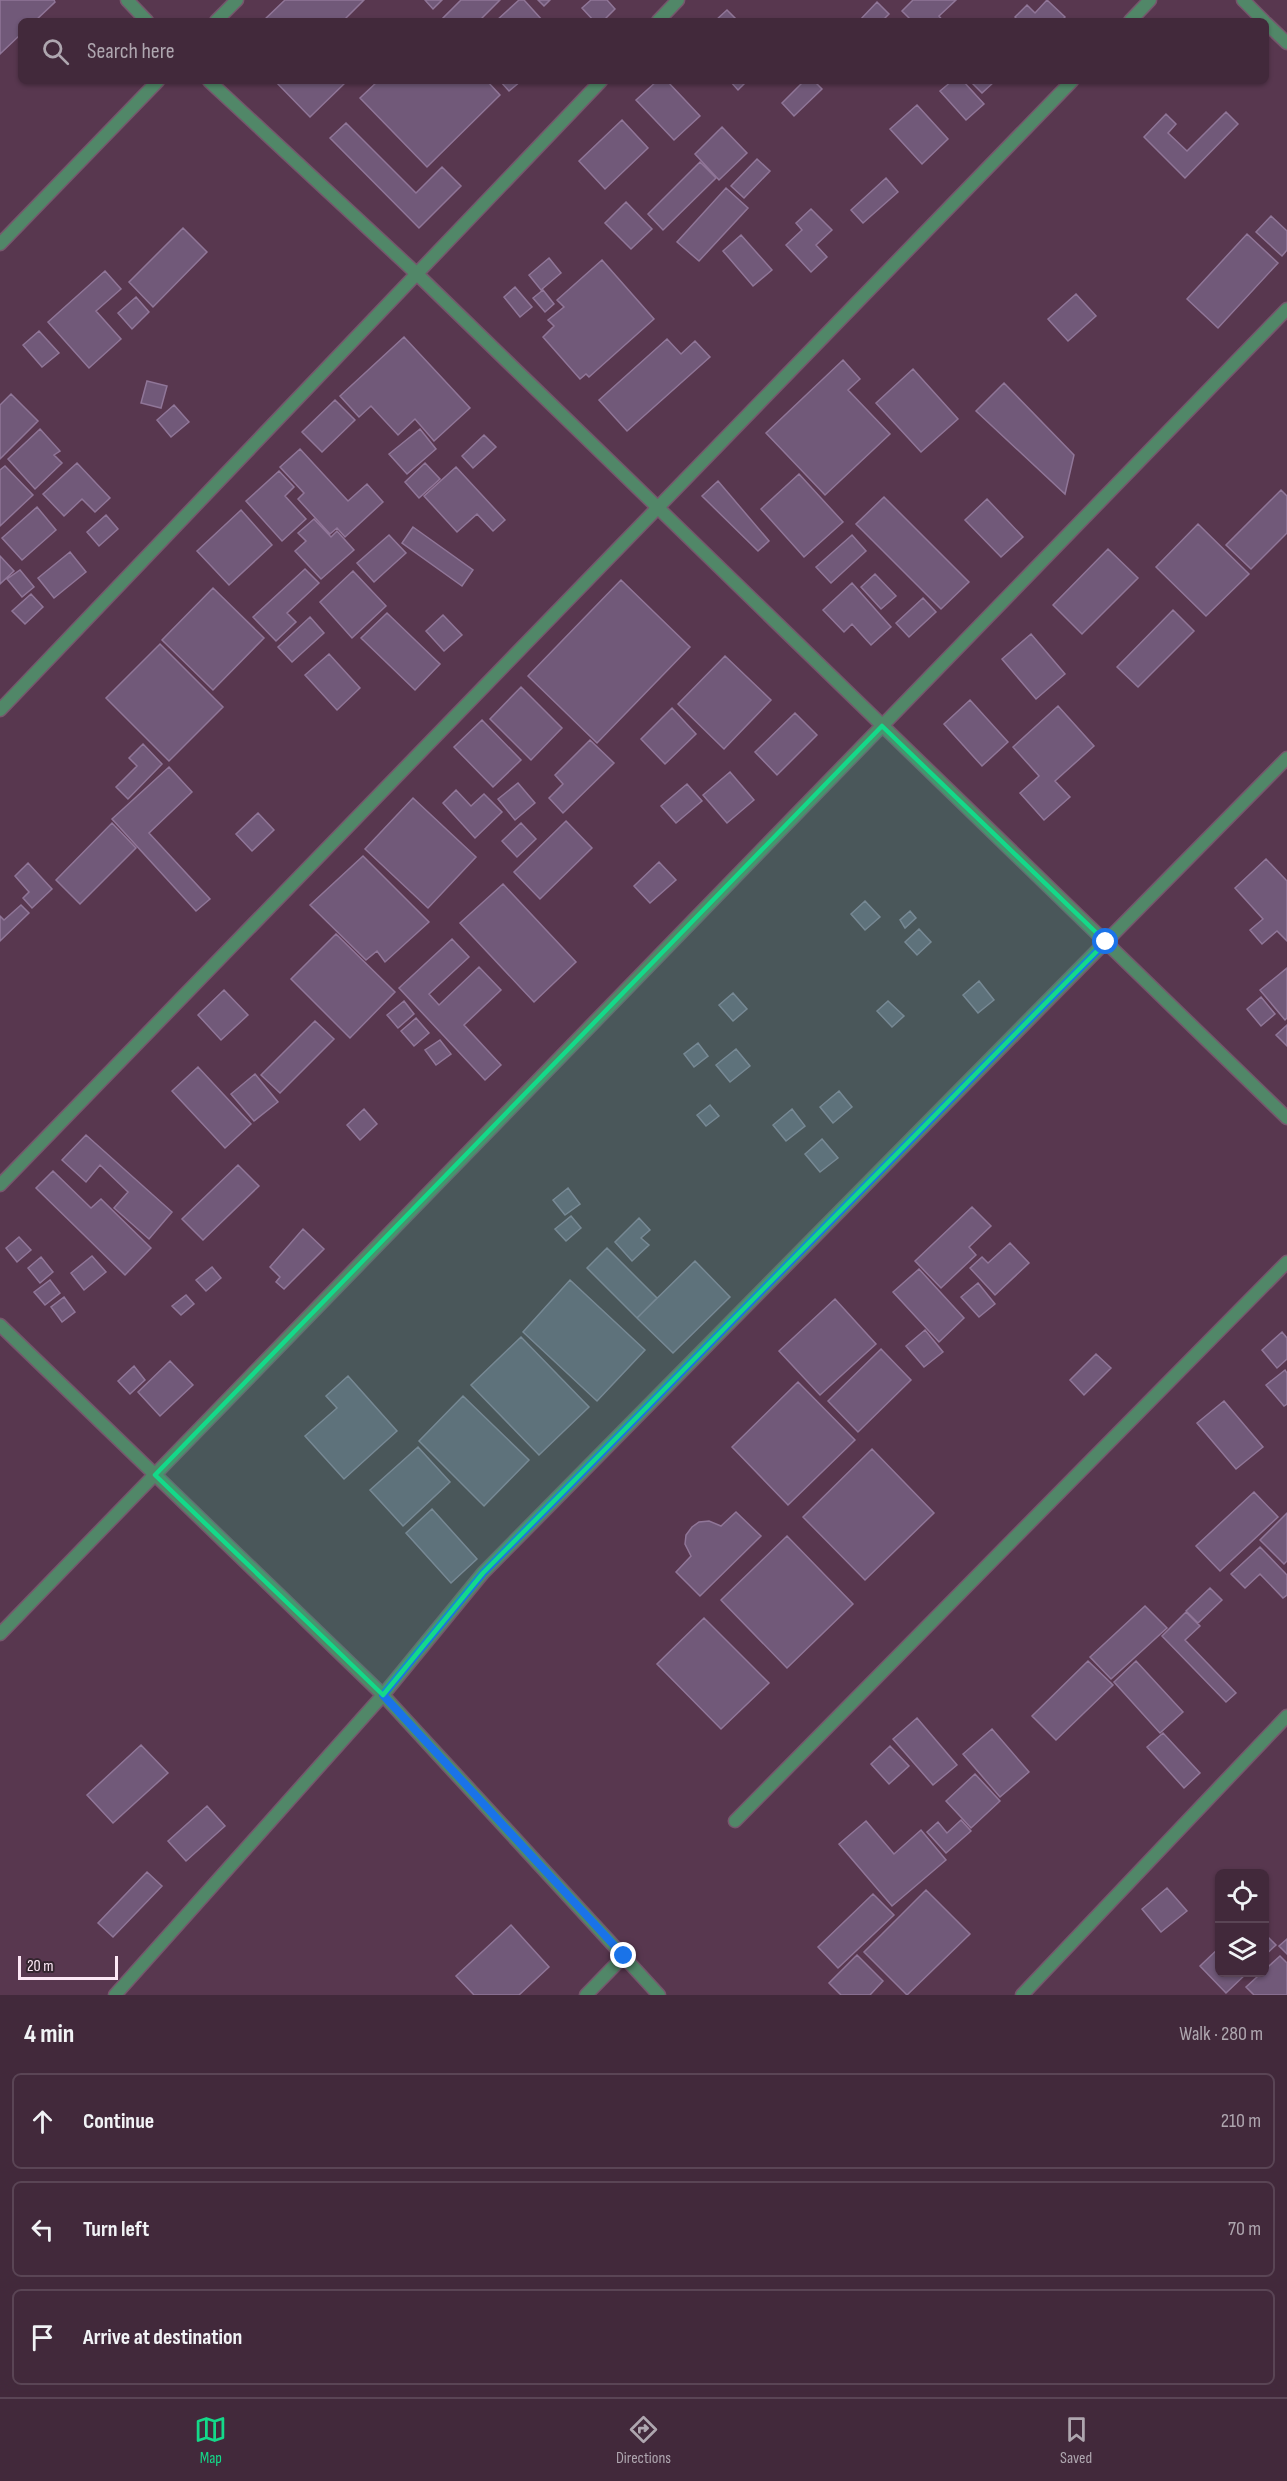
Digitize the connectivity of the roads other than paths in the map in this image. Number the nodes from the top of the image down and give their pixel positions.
1 (127, 0) edge
2 (237, 0) edge
3 (678, 0) edge
4 (1150, 0) edge
5 (1243, 0) edge
6 (144, 18) edge
7 (219, 18) edge
8 (661, 18) edge
9 (1133, 18) edge
10 (1261, 18) edge
11 (1269, 26) edge
12 (1287, 44) edge
13 (155, 84) edge
14 (212, 84) edge
15 (598, 84) edge
16 (1069, 84) edge
17 (0, 244) edge
18 (417, 274) junction
19 (1287, 309) edge
20 (657, 508) junction
21 (0, 710) edge
22 (882, 726) junction
23 (1287, 758) edge
24 (1106, 942) junction
25 (1287, 1118) edge
26 (0, 1185) edge
27 (1287, 1262) edge
28 (0, 1325) edge
29 (155, 1475) junction
30 (0, 1634) edge
31 (383, 1695) junction
32 (1287, 1716) edge
33 (735, 1821) dead end
34 (624, 1956) junction
35 (115, 1995) edge
36 (586, 1995) edge
37 (659, 1995) edge
38 (1022, 1995) edge

1 - 6 street
2 - 7 street
3 - 8 street
4 - 9 street
5 - 10 street
11 - 12 street
13 - 17 street
14 - 18 street
15 - 18 street
16 - 20 street
18 - 20 street
18 - 21 street
19 - 22 street
20 - 22 street
20 - 26 street
22 - 24 street
22 - 29 street
23 - 24 street
24 - 25 street
24 - 31 street
27 - 33 street
28 - 29 street
29 - 30 street
29 - 31 street
31 - 34 street
31 - 35 street
32 - 38 street
34 - 36 street
34 - 37 street

